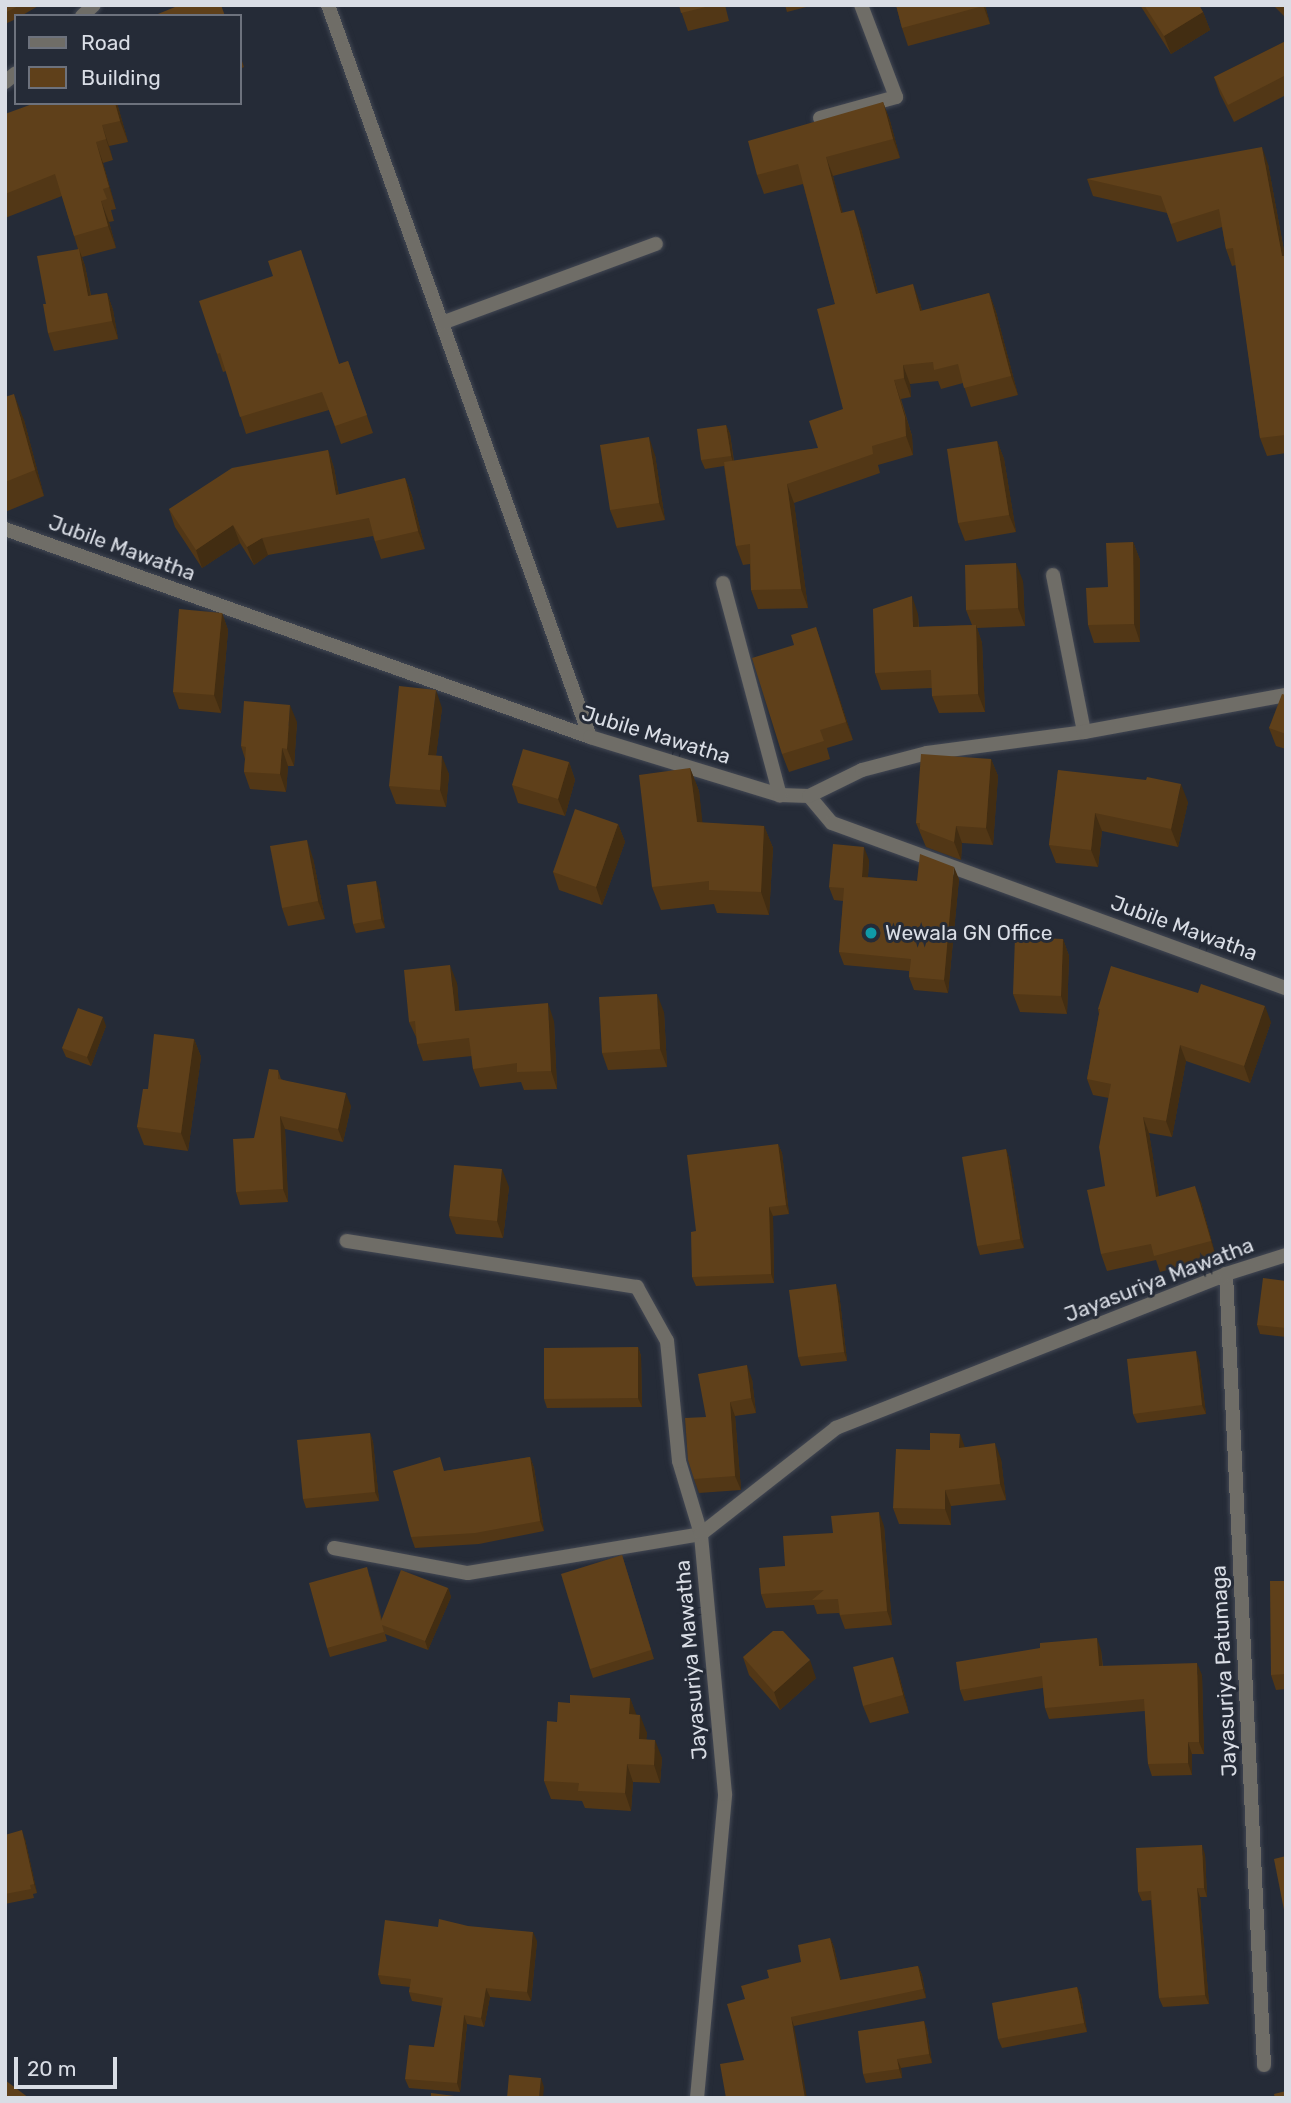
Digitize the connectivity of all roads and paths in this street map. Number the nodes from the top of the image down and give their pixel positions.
1 (328, 5) edge
2 (861, 5) edge
3 (820, 118) edge
4 (656, 244) dead end
5 (442, 323) junction
6 (5, 528) edge
7 (1053, 575) dead end
8 (723, 583) dead end
9 (1286, 695) edge
10 (1084, 732) junction
11 (590, 737) junction
12 (780, 795) junction
13 (808, 796) junction
14 (1286, 988) edge
15 (347, 1241) dead end
16 (1286, 1255) edge
17 (1226, 1274) junction
18 (701, 1534) junction
19 (334, 1548) dead end
20 (1264, 2065) dead end
21 (697, 2098) edge

1 - 5 street
2 - 3 street
4 - 5 street
5 - 11 street
6 - 11 street, Jubile Mawatha
7 - 10 street
8 - 12 street
9 - 10 street
10 - 13 street
11 - 12 street, Jubile Mawatha
12 - 13 street, Jubile Mawatha
13 - 14 street, Jubile Mawatha
15 - 18 street
16 - 17 street, Jayasuriya Mawatha
17 - 18 street, Jayasuriya Mawatha
17 - 20 street, Jayasuriya Patumaga
18 - 19 street
18 - 21 street, Jayasuriya Mawatha

